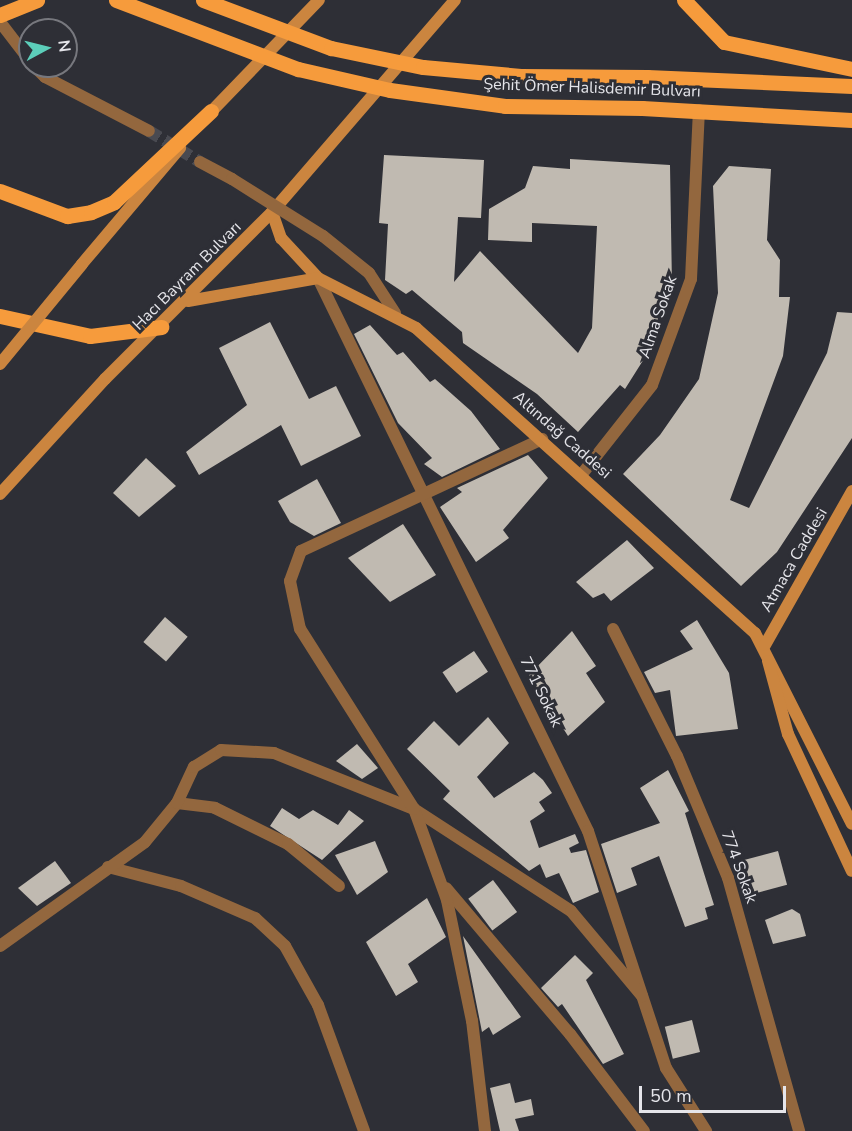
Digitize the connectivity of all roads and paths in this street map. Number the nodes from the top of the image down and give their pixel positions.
1 (37, 0) edge
2 (116, 0) edge
3 (203, 0) edge
4 (319, 0) edge
5 (455, 0) edge
6 (684, 0) edge
7 (0, 15) edge
8 (0, 22) edge
9 (18, 45) edge
10 (852, 69) edge
11 (47, 78) edge
12 (852, 86) edge
13 (699, 110) junction
14 (211, 111) junction
15 (852, 120) edge
16 (149, 131) tunnel mouth
17 (200, 162) tunnel mouth
18 (0, 191) edge
19 (272, 212) junction
20 (318, 278) junction
21 (188, 301) junction
22 (395, 313) junction
23 (0, 315) edge
24 (161, 327) junction
25 (0, 364) edge
26 (542, 439) junction
27 (582, 474) junction
28 (852, 491) edge
29 (420, 493) junction
30 (0, 494) edge
31 (613, 629) dead end
32 (765, 645) junction
33 (177, 803) junction
34 (414, 809) junction
35 (852, 824) edge
36 (108, 867) junction
37 (852, 871) edge
38 (441, 883) junction
39 (339, 886) dead end
40 (0, 946) edge
41 (646, 1001) junction
42 (364, 1131) edge
43 (485, 1131) edge
44 (644, 1131) edge
45 (706, 1131) edge
46 (799, 1131) edge

1 - 7 main road
2 - 13 main road, Şehit Ömer Halisdemir Bulvarı, bridge
3 - 12 main road, Şehit Ömer Halisdemir Bulvarı, bridge
4 - 14 main road
5 - 19 main road, Hacı Bayram Bulvarı
6 - 10 main road
8 - 9 street
11 - 16 street
13 - 15 main road, Şehit Ömer Halisdemir Bulvarı
13 - 27 street, Alma Sokak
14 - 18 main road
14 - 25 main road, bridge
17 - 22 street, bridge
19 - 20 main road, Altındağ Caddesi
19 - 21 main road, Hacı Bayram Bulvarı
20 - 21 main road
20 - 22 main road, Altındağ Caddesi
20 - 29 street, 771 Sokak
21 - 24 main road, Hacı Bayram Bulvarı
22 - 26 main road, Altındağ Caddesi
23 - 24 main road
24 - 30 main road, Hacı Bayram Bulvarı
26 - 27 main road, Altındağ Caddesi
26 - 29 street
27 - 32 main road, Altındağ Caddesi
28 - 32 main road, Atmaca Caddesi
29 - 34 street
29 - 41 street, 771 Sokak
31 - 46 street, 774 Sokak
32 - 35 main road, Altındağ Caddesi
32 - 37 main road
33 - 34 street
33 - 36 street
33 - 39 street
34 - 38 street
34 - 41 street
36 - 40 street
36 - 42 street
38 - 43 street
38 - 44 street
41 - 45 street, 771 Sokak

